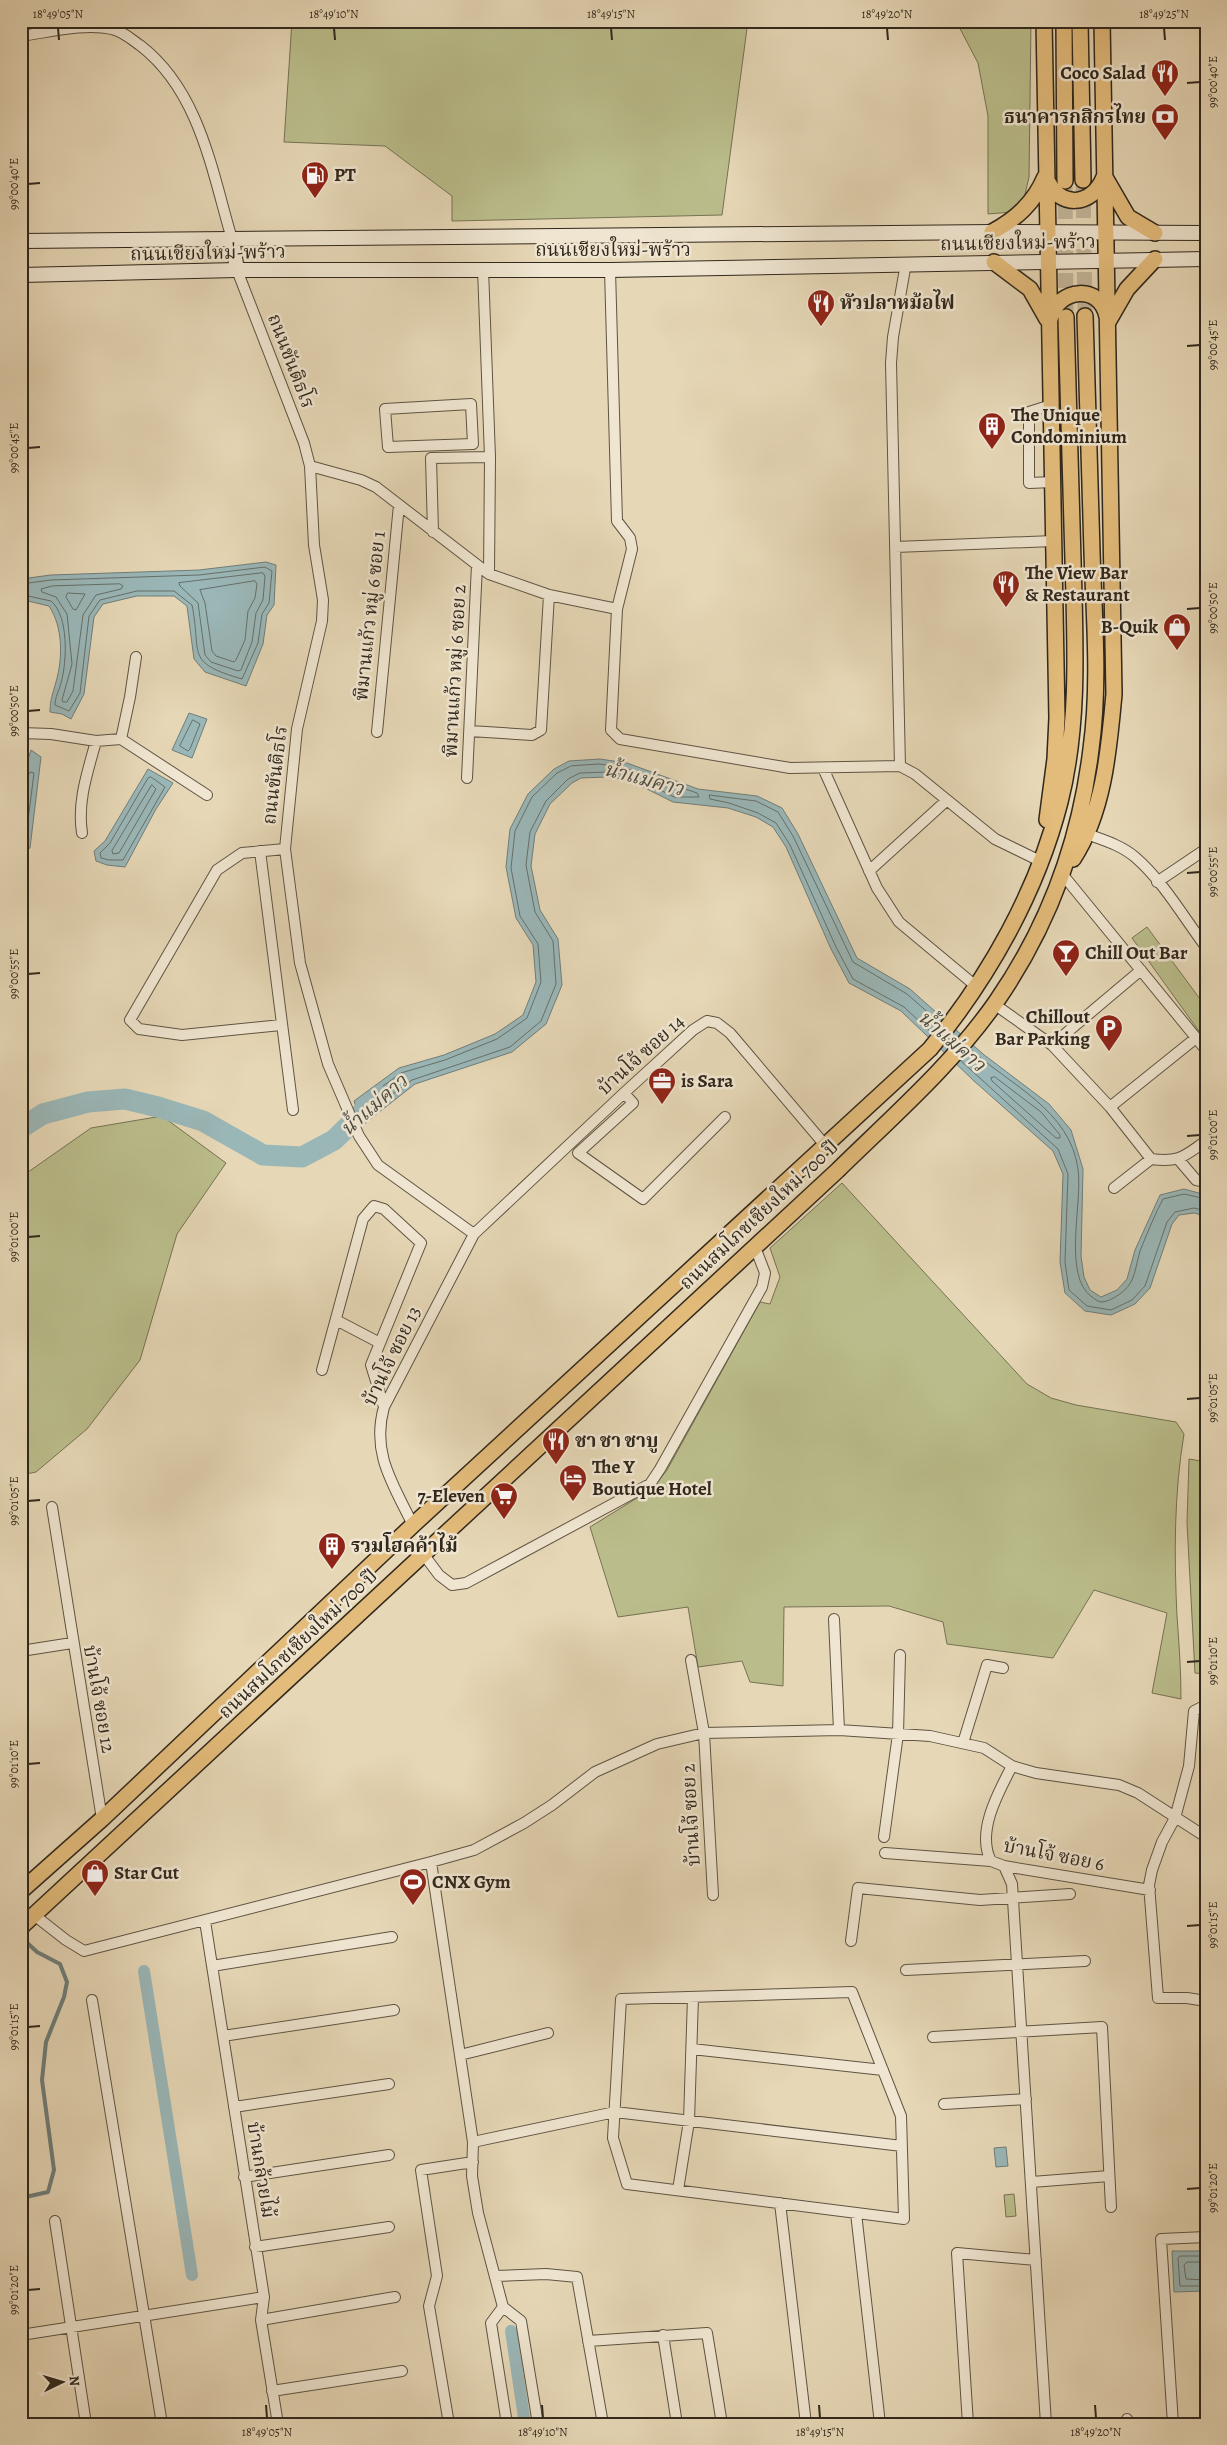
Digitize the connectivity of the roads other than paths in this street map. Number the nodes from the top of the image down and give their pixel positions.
1 (1044, 21) edge
2 (1064, 21) edge
3 (1080, 21) edge
4 (1102, 21) edge
5 (21, 36) edge
6 (1104, 175) junction
7 (1046, 177) junction
8 (1082, 180) tunnel mouth
9 (1065, 181) tunnel mouth
10 (992, 232) junction
11 (1047, 233) junction
12 (1106, 233) junction
13 (1155, 233) junction
14 (1206, 233) edge
15 (232, 239) junction
16 (21, 242) edge
17 (1155, 259) junction
18 (1206, 259) edge
19 (1107, 260) junction
20 (1048, 261) junction
21 (994, 262) junction
22 (906, 263) junction
23 (483, 269) junction
24 (237, 270) junction
25 (610, 270) junction
26 (21, 274) edge
27 (1085, 316) tunnel mouth
28 (1066, 317) tunnel mouth
29 (1049, 322) junction
30 (1107, 322) junction
31 (488, 403) junction
32 (471, 404) junction
33 (1051, 405) junction
34 (490, 457) junction
35 (310, 466) junction
36 (1053, 482) junction
37 (399, 505) junction
38 (433, 532) junction
39 (1054, 540) junction
40 (895, 547) junction
41 (477, 566) junction
42 (489, 574) junction
43 (548, 595) junction
44 (617, 608) junction
45 (136, 657) dead end
46 (470, 731) junction
47 (377, 732) dead end
48 (21, 733) edge
49 (121, 739) junction
50 (96, 741) junction
51 (900, 766) junction
52 (823, 768) junction
53 (468, 778) dead end
54 (207, 795) dead end
55 (946, 801) junction
56 (82, 833) dead end
57 (1087, 834) junction
58 (285, 849) junction
59 (1206, 849) edge
60 (260, 851) junction
61 (1043, 855) junction
62 (869, 871) junction
63 (1063, 875) junction
64 (1157, 882) junction
65 (1206, 948) edge
66 (1140, 970) junction
67 (977, 987) junction
68 (994, 1004) junction
69 (281, 1025) junction
70 (1196, 1038) junction
71 (1052, 1045) junction
72 (1206, 1050) edge
73 (624, 1093) junction
74 (1110, 1107) junction
75 (293, 1110) dead end
76 (725, 1118) dead end
77 (1206, 1140) edge
78 (825, 1145) junction
79 (1152, 1159) junction
80 (1179, 1160) junction
81 (1206, 1182) edge
82 (1114, 1188) dead end
83 (474, 1234) junction
84 (756, 1247) junction
85 (336, 1320) junction
86 (380, 1343) junction
87 (322, 1370) dead end
88 (384, 1407) junction
89 (52, 1507) dead end
90 (413, 1525) junction
91 (424, 1555) junction
92 (834, 1618) dead end
93 (72, 1644) junction
94 (21, 1651) edge
95 (900, 1655) dead end
96 (691, 1660) dead end
97 (1003, 1668) dead end
98 (1206, 1705) edge
99 (839, 1730) junction
100 (704, 1733) junction
101 (898, 1734) junction
102 (963, 1743) junction
103 (1012, 1766) junction
104 (1175, 1818) junction
105 (102, 1819) junction
106 (884, 1837) dead end
107 (1206, 1837) edge
108 (885, 1853) dead end
109 (991, 1861) junction
110 (431, 1862) junction
111 (1004, 1866) junction
112 (1150, 1890) junction
113 (21, 1891) edge
114 (1070, 1894) dead end
115 (713, 1895) dead end
116 (1013, 1897) junction
117 (34, 1915) junction
118 (205, 1921) junction
119 (21, 1926) edge
120 (392, 1937) dead end
121 (851, 1940) dead end
122 (1085, 1961) dead end
123 (1017, 1964) junction
124 (212, 1966) junction
125 (906, 1970) dead end
126 (693, 1997) junction
127 (92, 2000) dead end
128 (1206, 2001) edge
129 (394, 2010) dead end
130 (1022, 2032) junction
131 (548, 2033) dead end
132 (223, 2036) junction
133 (933, 2037) dead end
134 (692, 2049) junction
135 (460, 2055) junction
136 (883, 2070) junction
137 (389, 2084) dead end
138 (1026, 2099) junction
139 (944, 2104) dead end
140 (234, 2107) junction
141 (615, 2112) junction
142 (689, 2121) junction
143 (473, 2142) junction
144 (902, 2146) junction
145 (389, 2155) dead end
146 (472, 2162) junction
147 (1109, 2176) junction
148 (244, 2177) junction
149 (1032, 2182) junction
150 (678, 2190) junction
151 (780, 2203) junction
152 (1111, 2207) dead end
153 (856, 2213) junction
154 (54, 2221) dead end
155 (389, 2227) dead end
156 (1206, 2237) edge
157 (255, 2247) junction
158 (1036, 2260) junction
159 (496, 2276) junction
160 (264, 2297) junction
161 (395, 2297) dead end
162 (503, 2307) junction
163 (145, 2315) junction
164 (261, 2320) junction
165 (71, 2327) junction
166 (21, 2335) edge
167 (663, 2335) junction
168 (588, 2341) junction
169 (402, 2371) dead end
170 (272, 2391) junction
171 (86, 2424) edge
172 (162, 2424) edge
173 (278, 2424) edge
174 (449, 2424) edge
175 (507, 2424) edge
176 (538, 2424) edge
177 (604, 2424) edge
178 (677, 2424) edge
179 (722, 2424) edge
180 (806, 2424) edge
181 (880, 2424) edge
182 (968, 2424) edge
183 (1046, 2424) edge
184 (1173, 2424) edge

1 - 7 main road
2 - 9 main road
3 - 8 main road
4 - 6 main road
5 - 15 street
6 - 7 main road
6 - 12 main road
6 - 13 main road
7 - 10 main road
7 - 11 main road
10 - 11 main road, ถนนเชียงใหม่-พร้าว
10 - 15 main road, ถนนเชียงใหม่-พร้าว
11 - 12 main road, ถนนเชียงใหม่-พร้าว
11 - 20 main road
12 - 13 main road, ถนนเชียงใหม่-พร้าว
12 - 19 main road
13 - 14 main road, ถนนเชียงใหม่-พร้าว
15 - 16 main road, ถนนเชียงใหม่-พร้าว
15 - 24 main road
17 - 18 main road, ถนนเชียงใหม่-พร้าว
17 - 19 main road, ถนนเชียงใหม่-พร้าว
17 - 30 main road
19 - 20 main road, ถนนเชียงใหม่-พร้าว
19 - 30 main road
20 - 21 main road, ถนนเชียงใหม่-พร้าว
20 - 29 main road
21 - 22 main road, ถนนเชียงใหม่-พร้าว
21 - 29 main road
22 - 25 main road, ถนนเชียงใหม่-พร้าว
22 - 40 street
23 - 24 main road, ถนนเชียงใหม่-พร้าว
23 - 25 main road, ถนนเชียงใหม่-พร้าว
23 - 31 street
24 - 26 main road, ถนนเชียงใหม่-พร้าว
24 - 35 street, ถนนขันติธโร
25 - 44 street
27 - 63 main road, ถนนสมโภชเชียงใหม่ 700 ปี
28 - 61 main road, ถนนสมโภชเชียงใหม่ 700 ปี
29 - 30 main road
29 - 33 main road
30 - 57 main road
31 - 32 street
31 - 34 street
32 - 32 street
33 - 36 main road
33 - 36 street
34 - 38 street
34 - 42 street
35 - 37 street
35 - 58 street, ถนนขันติธโร
36 - 39 main road
37 - 38 street
37 - 47 street, พิมานแก้ว หมู่ 6 ซอย 1
38 - 41 street
39 - 40 street
39 - 61 main road
40 - 51 street
41 - 42 street
41 - 46 street, พิมานแก้ว หมู่ 6 ซอย 2
42 - 43 street
43 - 44 street
43 - 46 street
44 - 52 street
45 - 49 street
46 - 53 street, พิมานแก้ว หมู่ 6 ซอย 2
48 - 50 street
49 - 50 street
49 - 54 street
50 - 56 street
51 - 52 street
51 - 55 street
52 - 62 street
55 - 61 street
55 - 62 street
57 - 63 main road
57 - 64 street
58 - 60 street
58 - 83 street, ถนนขันติธโร
59 - 64 street
60 - 69 street
60 - 69 street
61 - 67 main road, ถนนสมโภชเชียงใหม่ 700 ปี
62 - 67 street
63 - 66 street
63 - 68 main road, ถนนสมโภชเชียงใหม่ 700 ปี
64 - 65 street
66 - 70 street
66 - 71 street
67 - 78 main road, ถนนสมโภชเชียงใหม่ 700 ปี
68 - 71 street
68 - 84 main road, ถนนสมโภชเชียงใหม่ 700 ปี
69 - 75 street
70 - 72 street
70 - 74 street
71 - 74 street
73 - 76 street
73 - 78 street, บ้านโจ้ ซอย 14
73 - 83 street, บ้านโจ้ ซอย 14
74 - 79 street
77 - 80 street
78 - 90 main road, ถนนสมโภชเชียงใหม่ 700 ปี
79 - 80 street
79 - 82 street
80 - 81 street
83 - 88 street, บ้านโจ้ ซอย 13
84 - 91 main road, ถนนสมโภชเชียงใหม่ 700 ปี
84 - 91 street
85 - 86 street
85 - 86 street
85 - 87 street
86 - 88 street
88 - 90 street, บ้านโจ้ ซอย 13
89 - 93 street, บ้านโจ้ ซอย 12
90 - 105 main road, ถนนสมโภชเชียงใหม่ 700 ปี
91 - 117 main road, ถนนสมโภชเชียงใหม่ 700 ปี
92 - 99 street
93 - 94 street
93 - 105 street, บ้านโจ้ ซอย 12
95 - 101 street
96 - 100 street, บ้านโจ้ ซอย 2
97 - 102 street
98 - 104 street
99 - 100 street
99 - 101 street
100 - 110 street
100 - 115 street, บ้านโจ้ ซอย 2
101 - 102 street
101 - 106 street
102 - 103 street
103 - 104 street
103 - 109 street, บ้านโจ้ ซอย 6
104 - 107 street
104 - 112 street
105 - 113 main road, ถนนสมโภชเชียงใหม่ 700 ปี
108 - 109 street
109 - 111 street, บ้านโจ้ ซอย 6
110 - 118 street
110 - 135 street
111 - 112 street, บ้านโจ้ ซอย 6
111 - 116 street
112 - 128 street
114 - 116 street
116 - 121 street
116 - 123 street
117 - 118 street
117 - 119 main road, ถนนสมโภชเชียงใหม่ 700 ปี
118 - 124 street, บ้านกล้วยไม้
120 - 124 street
122 - 123 street
123 - 125 street
123 - 130 street
124 - 132 street, บ้านกล้วยไม้
126 - 134 street
126 - 136 street
126 - 141 street
127 - 163 street
129 - 132 street
130 - 133 street
130 - 138 street
130 - 147 street
131 - 135 street
132 - 140 street, บ้านกล้วยไม้
134 - 136 street
134 - 142 street
135 - 143 street
136 - 144 street
137 - 140 street
138 - 139 street
138 - 149 street
140 - 148 street, บ้านกล้วยไม้
141 - 142 street
141 - 143 street
141 - 150 street
142 - 144 street
142 - 150 street
143 - 146 street
144 - 153 street
145 - 148 street
146 - 159 street
146 - 174 street
147 - 149 street
147 - 152 street
148 - 157 street, บ้านกล้วยไม้
149 - 158 street
150 - 151 street
151 - 153 street
151 - 180 street
153 - 181 street
154 - 165 street
155 - 157 street
156 - 184 street
157 - 160 street, บ้านกล้วยไม้
158 - 182 street
158 - 183 street
159 - 162 street
159 - 168 street
160 - 163 street
160 - 164 street, บ้านกล้วยไม้
161 - 164 street
162 - 175 street
162 - 176 street
163 - 165 street
163 - 172 street
164 - 170 street, บ้านกล้วยไม้
165 - 166 street
165 - 171 street
167 - 168 street
167 - 178 street
167 - 179 street
168 - 177 street
169 - 170 street
170 - 173 street, บ้านกล้วยไม้

